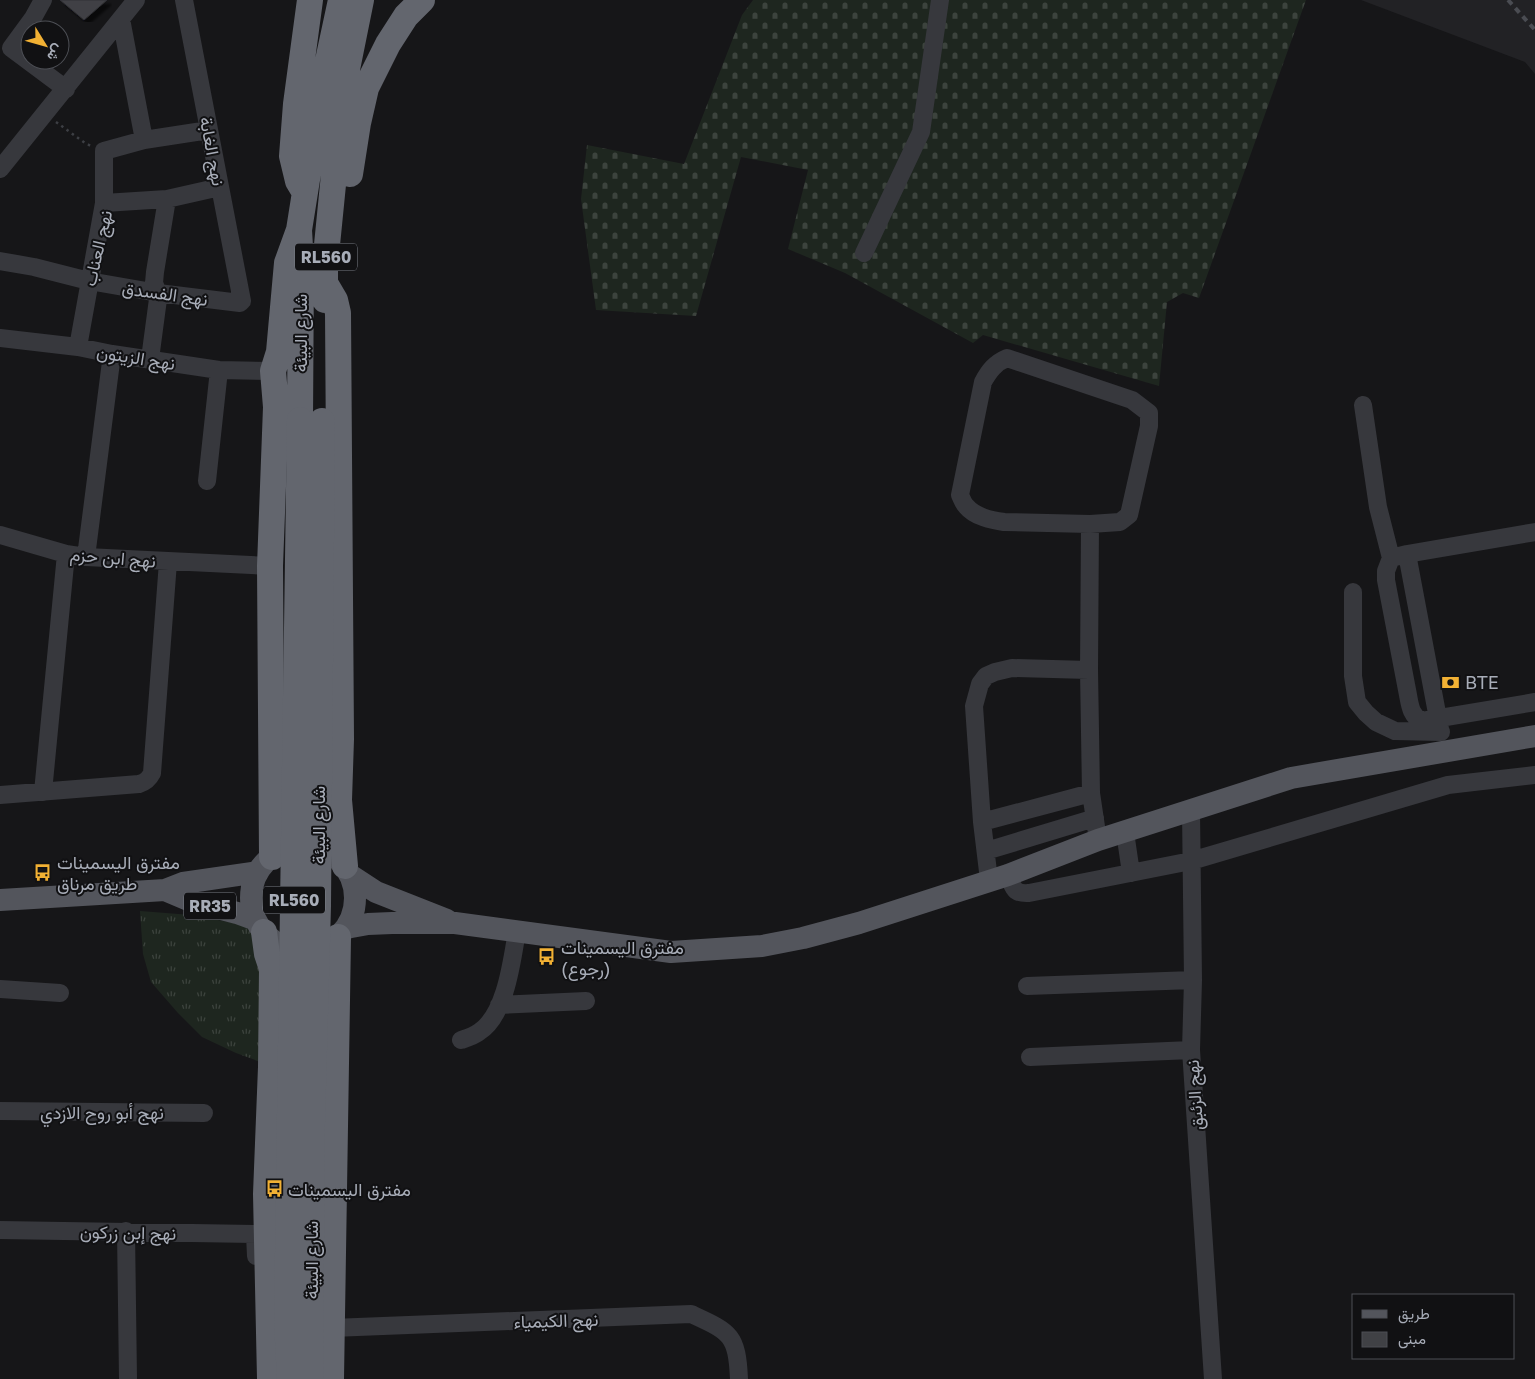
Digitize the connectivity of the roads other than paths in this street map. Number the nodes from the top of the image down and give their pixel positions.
1 (44, 0) edge
2 (136, 0) edge
3 (184, 0) edge
4 (310, 0) edge
5 (340, 0) edge
6 (361, 0) edge
7 (422, 0) edge
8 (940, 0) edge
9 (121, 18) junction
10 (66, 89) junction
11 (331, 96) junction
12 (209, 130) junction
13 (144, 140) junction
14 (3, 158) edge
15 (220, 187) junction
16 (304, 192) junction
17 (167, 199) junction
18 (104, 203) junction
19 (299, 230) junction
20 (864, 253) dead end
21 (0, 261) edge
22 (325, 274) junction
23 (89, 281) junction
24 (158, 293) junction
25 (242, 302) joint
26 (0, 338) edge
27 (78, 347) junction
28 (112, 354) junction
29 (150, 359) junction
30 (219, 370) junction
31 (272, 370) junction
32 (1363, 406) dead end
33 (311, 420) junction
34 (207, 481) dead end
35 (1090, 524) junction
36 (1535, 532) edge
37 (0, 535) edge
38 (66, 554) junction
39 (1399, 556) junction
40 (86, 557) junction
41 (168, 562) junction
42 (270, 566) junction
43 (1352, 592) dead end
44 (1089, 670) junction
45 (1535, 702) edge
46 (1442, 734) junction
47 (1535, 736) edge
48 (1535, 775) edge
49 (43, 792) junction
50 (1091, 793) junction
51 (0, 794) edge
52 (1191, 811) junction
53 (1095, 818) junction
54 (982, 822) junction
55 (1125, 832) junction
56 (1098, 840) junction
57 (986, 851) junction
58 (1191, 861) junction
59 (265, 864) junction
60 (348, 870) junction
61 (1131, 873) junction
62 (998, 877) junction
63 (165, 890) junction
64 (0, 900) edge
65 (455, 923) junction
66 (260, 926) junction
67 (517, 931) junction
68 (342, 932) junction
69 (1193, 980) junction
70 (1027, 986) dead end
71 (0, 989) edge
72 (60, 993) dead end
73 (586, 1001) dead end
74 (499, 1005) junction
75 (461, 1040) dead end
76 (1191, 1050) junction
77 (1030, 1057) dead end
78 (0, 1111) edge
79 (204, 1113) dead end
80 (0, 1230) edge
81 (126, 1232) junction
82 (332, 1328) junction
83 (128, 1379) edge
84 (259, 1379) edge
85 (270, 1379) edge
86 (290, 1379) edge
87 (310, 1379) edge
88 (331, 1379) edge
89 (739, 1379) edge
90 (1213, 1379) edge

1 - 10 street
2 - 9 street
3 - 12 street, نهج الغابة
4 - 16 highway
5 - 11 highway, RL560
6 - 11 highway, RL560
7 - 22 highway
8 - 20 street
9 - 10 street
9 - 13 street
10 - 14 street
11 - 16 highway, شارع البيئة / RL560
11 - 22 highway, RL560
12 - 13 street
12 - 15 street, نهج الغابة
13 - 18 street
15 - 17 street, نهج العناب
15 - 25 street, نهج الغابة
16 - 19 highway, شارع البيئة / RL560
17 - 18 street, نهج العناب
17 - 24 street
18 - 23 street, نهج العناب
19 - 31 highway
19 - 33 highway, شارع البيئة / RL560
21 - 23 street, نهج الفسدق
22 - 33 highway, RL560
22 - 60 highway
23 - 24 street, نهج الفسدق
23 - 27 street, نهج العناب
24 - 25 street, نهج الفسدق
24 - 29 street
26 - 27 street, نهج الزيتون
27 - 28 street, نهج الزيتون
28 - 29 street, نهج الزيتون
28 - 40 street
29 - 30 street, نهج الزيتون
30 - 31 street, نهج الزيتون
30 - 34 street
31 - 42 highway
32 - 39 street
33 - 86 highway, RL560, bridge
33 - 87 highway, شارع البيئة / RL560, bridge
35 - 35 street
35 - 44 street
36 - 39 street
37 - 38 street, نهج ابن حزم
38 - 40 street, نهج ابن حزم
38 - 49 street
39 - 46 street
39 - 46 street
40 - 41 street, نهج ابن حزم
41 - 42 street, نهج ابن حزم
41 - 49 street
42 - 59 highway
43 - 46 street
44 - 50 street
44 - 54 street
45 - 46 street
46 - 47 main road
46 - 52 main road
48 - 58 street
49 - 51 street
50 - 53 street
50 - 54 street
52 - 55 main road
52 - 58 street, نهج الزئبق
53 - 56 street
53 - 57 street
54 - 57 street
55 - 56 main road
55 - 61 street
56 - 62 main road
57 - 62 street
58 - 61 street
58 - 69 street, نهج الزئبق
59 - 60 main road
59 - 63 main road, RR35
59 - 66 main road
60 - 65 main road
60 - 68 main road
61 - 62 street
62 - 67 main road
63 - 64 main road, RR35
63 - 66 main road, RR35
65 - 67 main road
65 - 68 main road
66 - 68 main road
66 - 85 highway
67 - 74 street
68 - 82 highway
69 - 70 street
69 - 76 street, نهج الزئبق
71 - 72 street
73 - 74 street
74 - 75 street
76 - 77 street
76 - 90 street, نهج الزئبق
78 - 79 street, نهج أبو روح الازدي
80 - 81 street, نهج إبن زركون
81 - 83 street
81 - 84 street, نهج إبن زركون
82 - 88 highway
82 - 89 street, نهج الكيمياء

